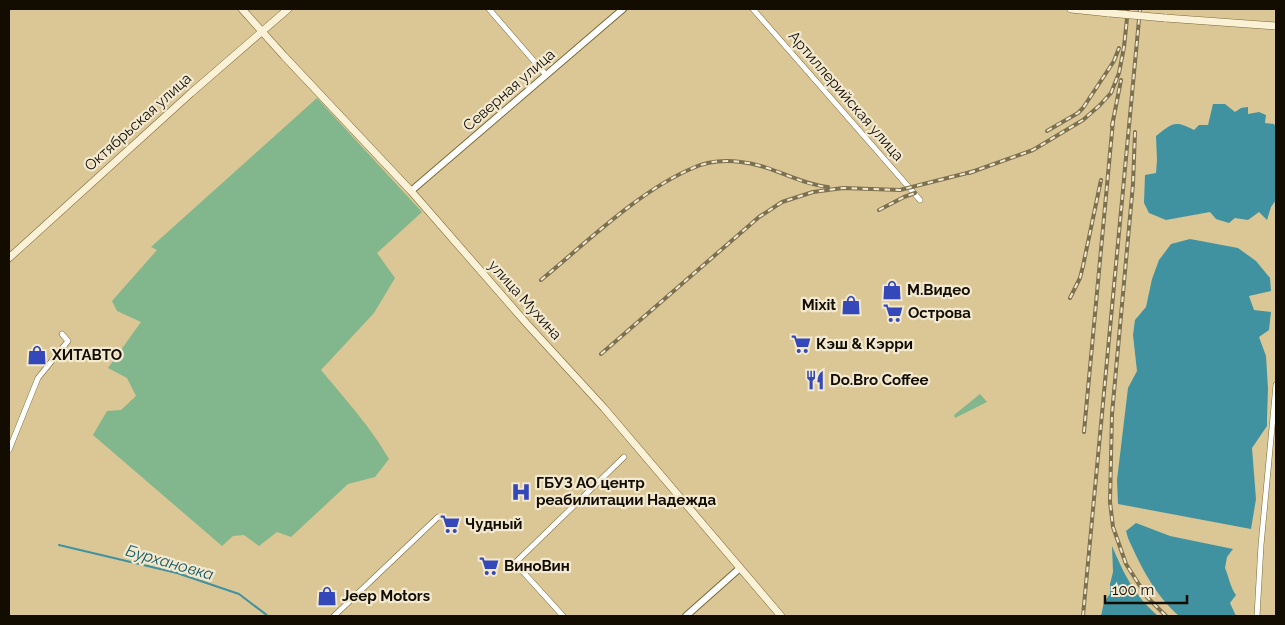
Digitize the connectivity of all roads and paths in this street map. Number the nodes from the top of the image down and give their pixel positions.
1 (242, 9) edge
2 (288, 9) edge
3 (489, 9) edge
4 (623, 9) edge
5 (753, 9) edge
6 (1071, 9) edge
7 (1276, 26) edge
8 (262, 32) junction
9 (546, 75) junction
10 (411, 191) junction
11 (920, 200) dead end
12 (9, 258) edge
13 (62, 334) dead end
14 (1276, 386) edge
15 (9, 450) edge
16 (624, 457) dead end
17 (438, 517) dead end
18 (740, 568) junction
19 (334, 616) edge
20 (562, 616) edge
21 (686, 616) edge
22 (781, 616) edge
23 (1257, 616) edge

1 - 8 main road, улица Мухина
2 - 8 main road, Октябрьская улица
3 - 9 street
4 - 9 street, Северная улица
5 - 11 street, Артиллерийская улица
6 - 7 main road, bridge
8 - 10 main road, улица Мухина
8 - 12 main road, Октябрьская улица
9 - 10 street, Северная улица
10 - 18 main road, улица Мухина
13 - 15 street
14 - 23 street
16 - 20 street
17 - 19 street
18 - 21 street
18 - 22 main road, улица Мухина

